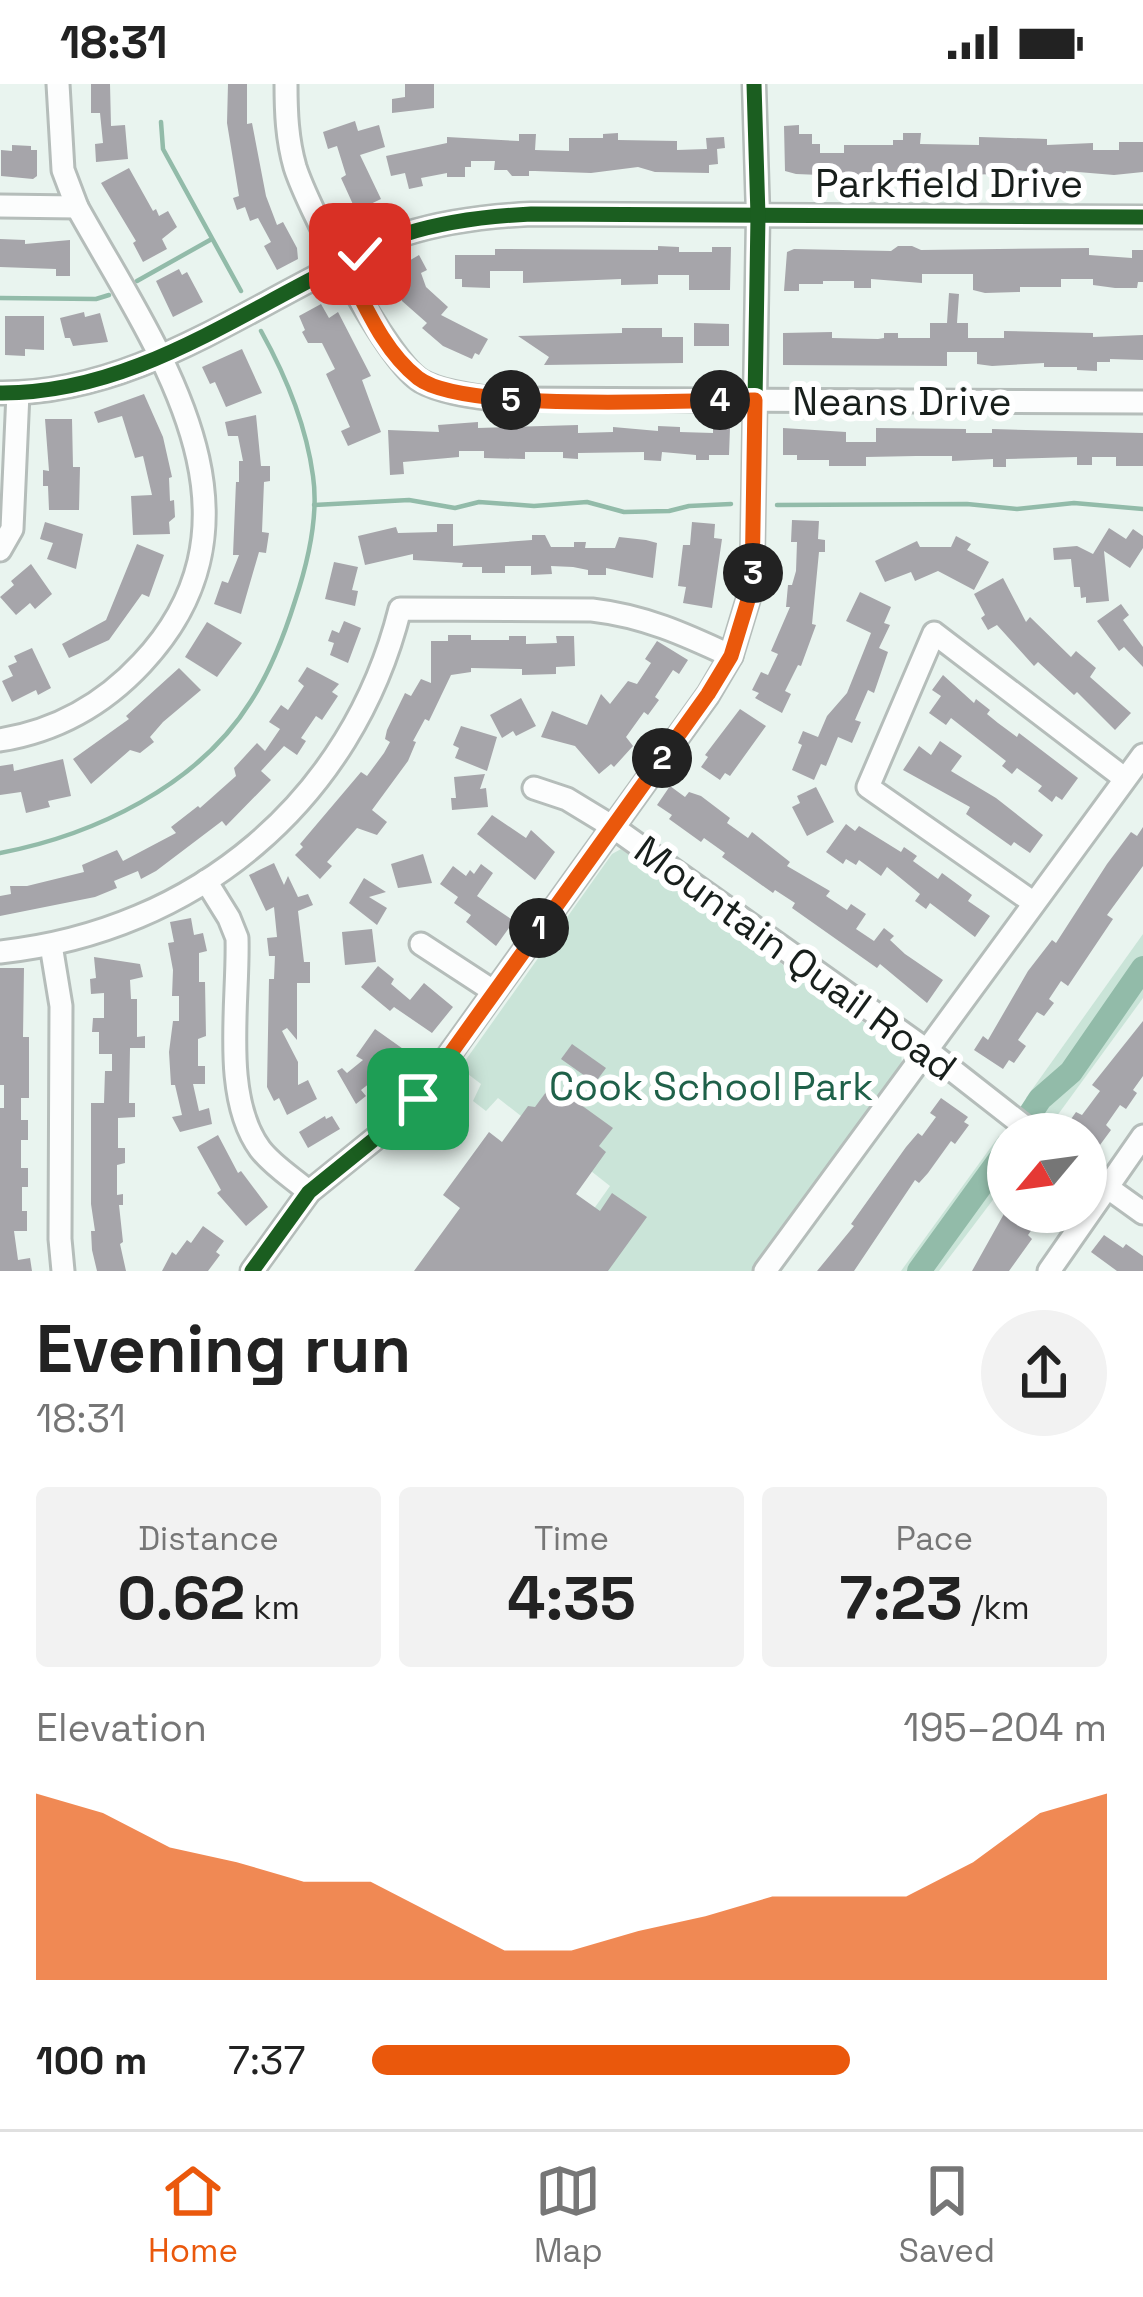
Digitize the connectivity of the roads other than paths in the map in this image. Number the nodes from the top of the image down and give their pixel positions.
1 (58, 84) edge
2 (286, 84) edge
3 (754, 84) edge
4 (0, 206) edge
5 (76, 207) junction
6 (758, 216) junction
7 (1143, 217) edge
8 (343, 263) junction
9 (160, 358) junction
10 (9, 393) edge
11 (755, 400) junction
12 (1143, 402) edge
13 (0, 550) edge
14 (731, 656) junction
15 (0, 740) edge
16 (1143, 755) edge
17 (1124, 778) junction
18 (534, 788) dead end
19 (613, 827) junction
20 (206, 880) junction
21 (1034, 903) junction
22 (421, 944) dead end
23 (51, 945) junction
24 (0, 952) edge
25 (493, 992) junction
26 (928, 1051) junction
27 (1007, 1113) edge
28 (1143, 1136) edge
29 (1107, 1187) joint
30 (309, 1192) junction
31 (1143, 1213) edge
32 (1075, 1233) edge
33 (63, 1271) edge
34 (252, 1271) edge
35 (765, 1271) edge
36 (1049, 1271) edge

1 - 5 street
2 - 8 street, Neans Drive
3 - 6 street
4 - 5 street
5 - 9 street
6 - 7 street, Parkfield Drive
6 - 8 street, Parkfield Drive
6 - 11 street
8 - 9 street, Parkfield Drive
8 - 11 street, Neans Drive
9 - 10 street, Parkfield Drive
9 - 15 street
10 - 13 street
11 - 12 street, Neans Drive
11 - 14 street
14 - 19 street
14 - 20 street
16 - 17 street
17 - 21 street
17 - 21 street
18 - 19 street, Mountain Quail Road
19 - 25 street
19 - 26 street, Mountain Quail Road
20 - 23 street
20 - 30 street
21 - 26 street
22 - 25 street
23 - 24 street
23 - 33 street
25 - 30 street
26 - 27 street, Mountain Quail Road
26 - 35 street
28 - 29 street
29 - 31 street
30 - 34 street
32 - 36 street

